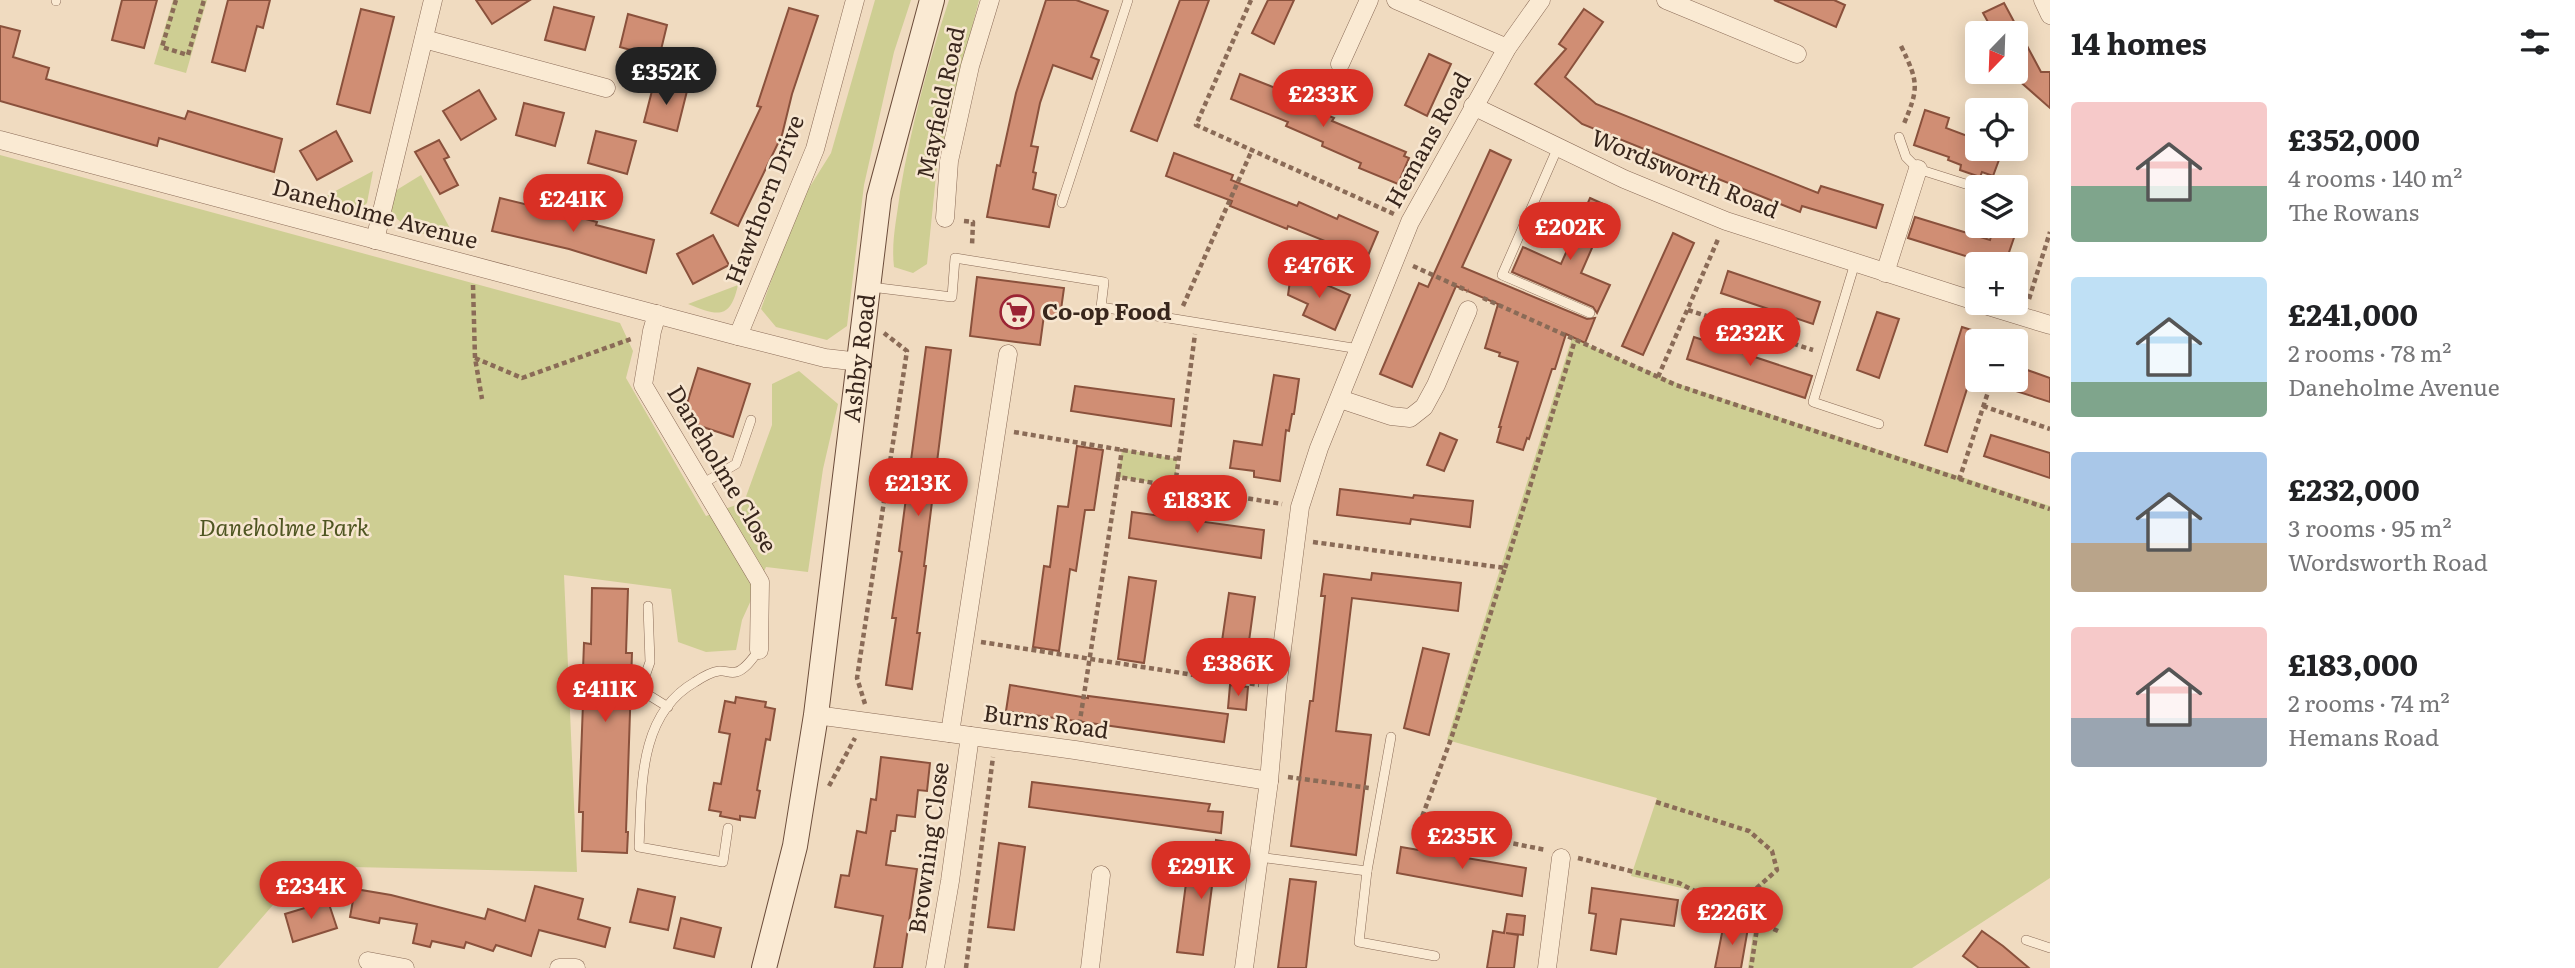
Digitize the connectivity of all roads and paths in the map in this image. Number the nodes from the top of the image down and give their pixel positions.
1 (176, 0) edge
2 (204, 0) edge
3 (433, 0) edge
4 (855, 0) edge
5 (932, 0) edge
6 (990, 0) edge
7 (1128, 0) edge
8 (1251, 0) edge
9 (1369, 0) edge
10 (1396, 0) edge
11 (1541, 0) edge
12 (1665, 0) edge
13 (2043, 0) edge
14 (2050, 15) edge
15 (424, 39) junction
16 (1900, 46) dead end
17 (1507, 48) junction
18 (1797, 54) dead end
19 (1340, 64) dead end
20 (606, 88) dead end
21 (1473, 106) junction
22 (1899, 137) joint
23 (0, 140) edge
24 (1558, 147) junction
25 (1252, 150) junction
26 (1918, 169) junction
27 (1965, 184) edge
28 (1062, 203) dead end
29 (945, 218) joint
30 (1726, 221) junction
31 (1410, 222) junction
32 (2050, 232) edge
33 (375, 240) junction
34 (1396, 258) junction
35 (971, 261) junction
36 (1855, 263) junction
37 (473, 266) junction
38 (1885, 272) junction
39 (867, 286) junction
40 (1965, 299) edge
41 (1688, 309) junction
42 (1468, 310) dead end
43 (1590, 313) dead end
44 (2017, 315) edge
45 (2023, 317) junction
46 (864, 318) junction
47 (1178, 319) junction
48 (1197, 322) junction
49 (654, 323) junction
50 (2050, 325) edge
51 (738, 336) junction
52 (1575, 340) junction
53 (1359, 349) junction
54 (1008, 354) dead end
55 (1827, 354) junction
56 (475, 358) junction
57 (860, 362) junction
58 (1658, 377) junction
59 (1988, 392) edge
60 (482, 399) dead end
61 (1340, 399) junction
62 (1983, 407) junction
63 (751, 420) dead end
64 (1879, 424) dead end
65 (996, 429) junction
66 (2050, 429) edge
67 (1122, 449) junction
68 (1177, 459) junction
69 (1118, 477) junction
70 (1959, 480) junction
71 (702, 484) junction
72 (1175, 486) junction
73 (1300, 507) junction
74 (2050, 509) edge
75 (1294, 539) junction
76 (1505, 568) junction
77 (648, 606) dead end
78 (965, 640) junction
79 (759, 650) joint
80 (1090, 659) junction
81 (1277, 688) junction
82 (668, 707) junction
83 (816, 715) junction
84 (872, 723) junction
85 (950, 733) junction
86 (970, 736) junction
87 (1391, 737) dead end
88 (995, 739) junction
89 (1451, 740) dead end
90 (1075, 750) junction
91 (1269, 778) junction
92 (1381, 790) junction
93 (1656, 802) dead end
94 (728, 828) dead end
95 (1259, 857) junction
96 (1561, 858) dead end
97 (1367, 871) junction
98 (1101, 875) dead end
99 (1758, 922) junction
100 (1778, 931) dead end
101 (2026, 940) dead end
102 (2050, 948) edge
103 (1435, 956) dead end
104 (368, 961) dead end
105 (1553, 967) edge
106 (405, 968) edge
107 (559, 968) edge
108 (576, 968) edge
109 (764, 968) edge
110 (935, 968) edge
111 (966, 968) edge
112 (1090, 968) edge
113 (1244, 968) edge
114 (1751, 968) edge

1 - 2 path
3 - 15 street
4 - 51 street, Hawthorn Drive
5 - 39 street, Ashby Road
6 - 29 street, Mayfield Road
7 - 28 lane
8 - 25 path
9 - 19 street
10 - 17 street
11 - 17 street, Hemans Road
12 - 18 street
13 - 14 street
15 - 20 street
15 - 33 street
16 - 22 path
17 - 21 street, Hemans Road
21 - 24 street, Wordsworth Road
21 - 31 street, Hemans Road
22 - 26 lane
23 - 33 street, Daneholme Avenue
24 - 30 street, Wordsworth Road
24 - 43 lane
25 - 31 path
25 - 47 path
26 - 27 lane
26 - 38 street
29 - 35 path
30 - 36 street, Wordsworth Road
30 - 41 path
31 - 34 street, Hemans Road
32 - 45 path
33 - 37 street, Daneholme Avenue
34 - 52 path
34 - 53 street, Hemans Road
35 - 39 lane
35 - 47 lane
36 - 38 street, Wordsworth Road
36 - 55 lane
37 - 49 street, Daneholme Avenue
37 - 56 path
38 - 40 street, Wordsworth Road
39 - 46 street, Ashby Road
41 - 55 path
41 - 58 path
42 - 61 street
44 - 45 street, Wordsworth Road
45 - 50 street, Wordsworth Road
46 - 57 street, Ashby Road
46 - 84 path
47 - 48 lane
48 - 53 lane
48 - 68 path
49 - 51 street, Daneholme Avenue
49 - 56 path
49 - 71 street, Daneholme Close
51 - 57 street, Daneholme Avenue
52 - 58 path
52 - 76 path
53 - 61 street, Hemans Road
54 - 65 street
55 - 64 lane
56 - 60 path
57 - 83 street, Ashby Road
58 - 70 path
59 - 62 path
61 - 73 street, Hemans Road
62 - 66 path
62 - 70 path
63 - 71 lane
65 - 67 path
65 - 78 street
67 - 68 path
67 - 69 path
68 - 72 path
69 - 72 path
69 - 80 path
70 - 74 path
71 - 79 street, Daneholme Close
72 - 73 path
73 - 75 street, Hemans Road
75 - 76 path
75 - 81 street, Hemans Road
76 - 89 path
77 - 82 lane
78 - 80 path
78 - 85 street
79 - 82 lane
80 - 81 path
80 - 90 path
81 - 91 street, Hemans Road
82 - 94 lane
83 - 84 street, Burns Road
83 - 109 street, Ashby Road
84 - 85 street, Burns Road
85 - 86 street, Burns Road
86 - 88 street, Burns Road
86 - 110 street, Browning Close
87 - 92 lane
88 - 90 street, Burns Road
88 - 111 path
90 - 91 street, Burns Road
91 - 92 path
91 - 95 street, Hemans Road
92 - 97 lane
93 - 99 path
95 - 97 lane
95 - 113 street, Hemans Road
96 - 105 street
97 - 103 lane
98 - 112 street
99 - 100 path
99 - 114 path
101 - 102 lane
104 - 106 street
107 - 108 street

